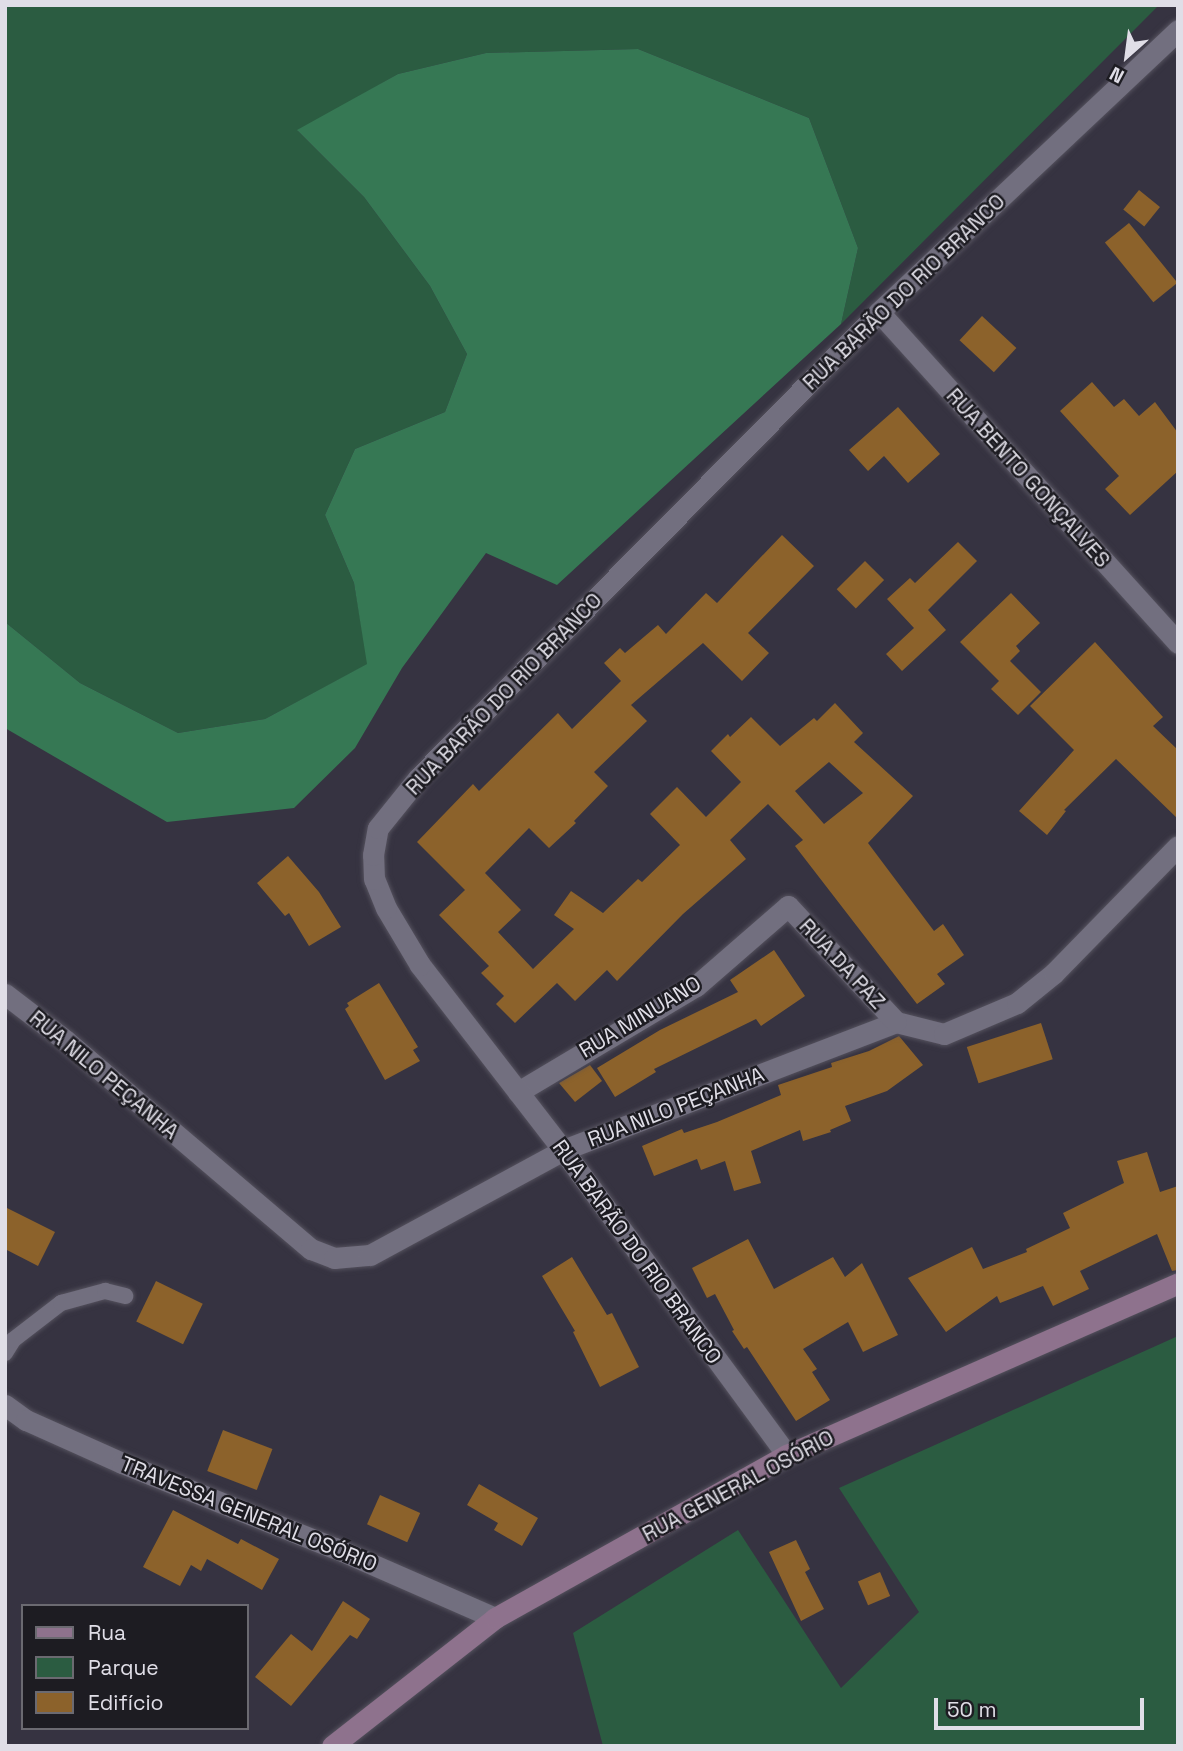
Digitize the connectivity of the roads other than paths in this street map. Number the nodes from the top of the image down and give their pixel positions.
1 (1178, 30) edge
2 (879, 313) junction
3 (1178, 643) edge
4 (1178, 846) edge
5 (788, 906) joint
6 (5, 994) edge
7 (896, 1022) junction
8 (518, 1093) junction
9 (563, 1150) junction
10 (1178, 1283) edge
11 (125, 1296) dead end
12 (5, 1353) edge
13 (5, 1405) edge
14 (787, 1455) junction
15 (495, 1618) junction
16 (332, 1746) edge

1 - 2 street, RUA BARÃO DO RIO BRANCO
2 - 3 street, RUA BENTO GONÇALVES
2 - 8 street, RUA BARÃO DO RIO BRANCO
4 - 7 street
5 - 7 street, RUA DA PAZ
5 - 8 street, RUA MINUANO
6 - 9 street, RUA NILO PEÇANHA
7 - 9 street, RUA NILO PEÇANHA
8 - 9 street, RUA BARÃO DO RIO BRANCO
9 - 14 street, RUA BARÃO DO RIO BRANCO
10 - 14 street, RUA GENERAL OSÓRIO
11 - 12 lane
13 - 15 street, TRAVESSA GENERAL OSÓRIO
14 - 15 street, RUA GENERAL OSÓRIO
15 - 16 street, RUA GENERAL OSÓRIO

